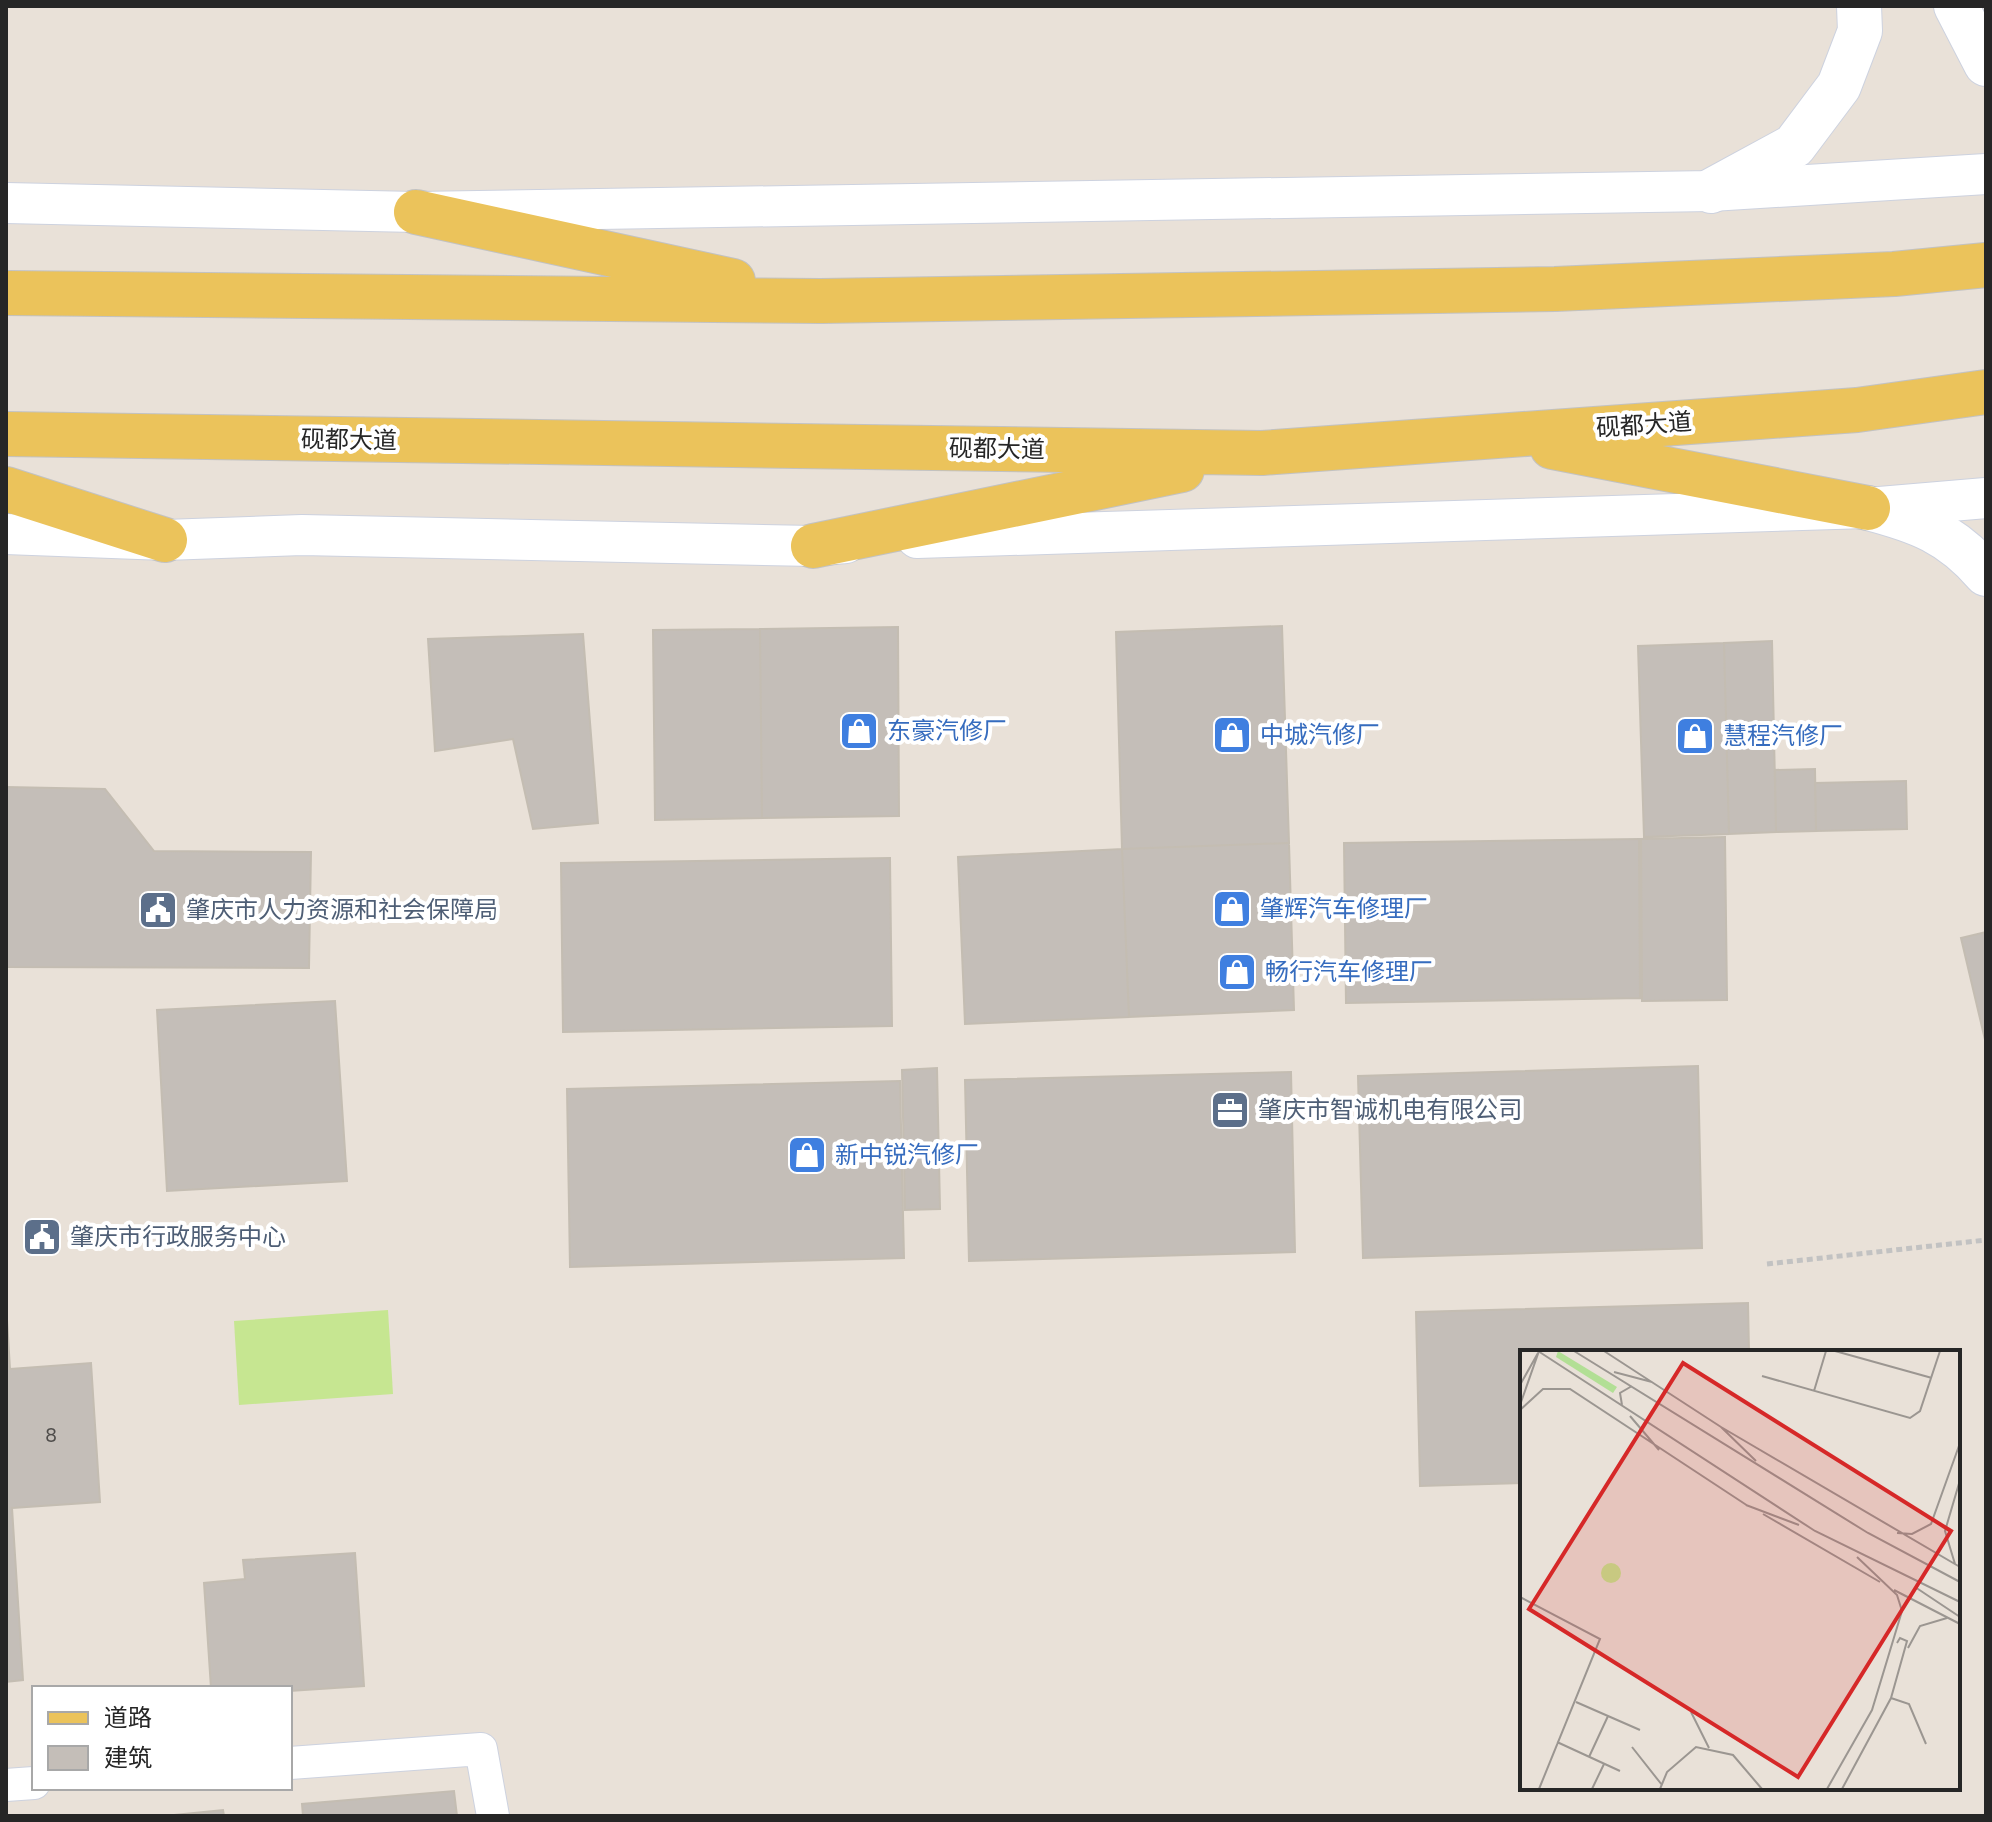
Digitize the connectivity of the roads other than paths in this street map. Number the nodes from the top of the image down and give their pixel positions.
1 (1859, 6) edge
2 (1956, 6) edge
3 (1986, 64) edge
4 (1986, 174) edge
5 (1711, 191) junction
6 (6, 203) edge
7 (416, 212) junction
8 (1986, 265) edge
9 (6, 293) edge
10 (821, 301) junction
11 (1986, 392) edge
12 (1857, 410) junction
13 (1986, 417) edge
14 (6, 434) edge
15 (1494, 435) junction
16 (1262, 453) junction
17 (6, 489) edge
18 (1986, 498) edge
19 (1868, 508) junction
20 (6, 534) edge
21 (165, 540) junction
22 (813, 546) junction
23 (1986, 574) edge
24 (292, 1763) edge
25 (32, 1783) edge
26 (6, 1785) edge
27 (493, 1816) edge

1 - 5 main road
2 - 3 main road
4 - 5 street
5 - 7 street
6 - 7 street
7 - 10 main road
8 - 10 main road
9 - 10 main road
11 - 12 main road, 砚都大道
12 - 13 main road
12 - 15 main road, 砚都大道
14 - 16 main road, 砚都大道
15 - 16 main road, 砚都大道
15 - 19 main road
16 - 22 main road
17 - 21 main road
18 - 19 street
19 - 22 street
19 - 23 main road
20 - 21 street
21 - 22 street
24 - 27 street
25 - 26 street

